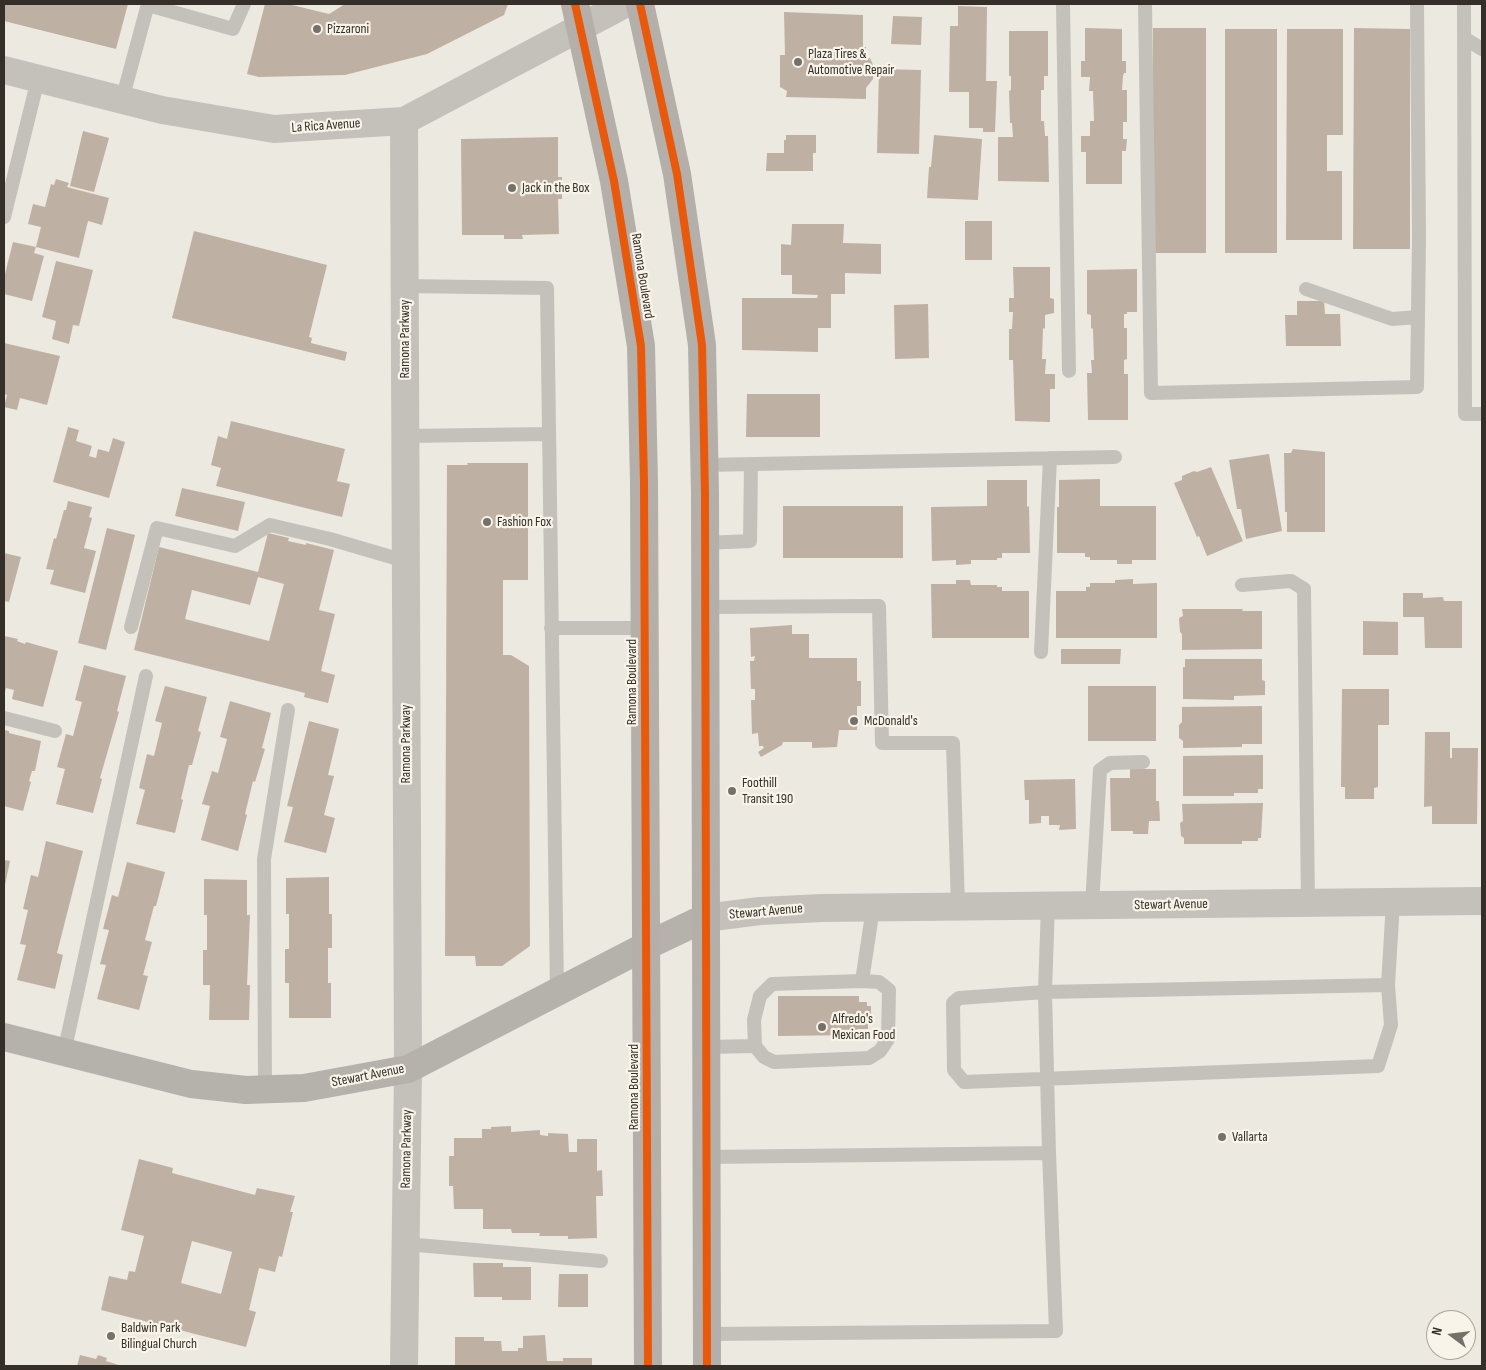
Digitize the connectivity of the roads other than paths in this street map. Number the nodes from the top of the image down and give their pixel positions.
1 (148, 4) edge
2 (244, 4) edge
3 (625, 4) edge
4 (640, 4) edge
5 (1063, 4) edge
6 (1145, 4) edge
7 (1417, 4) edge
8 (1464, 4) edge
9 (578, 16) edge
10 (1464, 38) junction
11 (1482, 49) edge
12 (4, 70) edge
13 (38, 79) junction
14 (122, 100) junction
15 (404, 121) junction
16 (4, 217) edge
17 (404, 286) junction
18 (1306, 289) dead end
19 (1418, 317) junction
20 (1069, 371) dead end
21 (1482, 414) edge
22 (549, 434) junction
23 (405, 436) junction
24 (1115, 457) dead end
25 (1050, 458) junction
26 (751, 464) junction
27 (704, 465) junction
28 (705, 543) junction
29 (405, 561) junction
30 (1242, 585) dead end
31 (705, 606) junction
32 (131, 627) dead end
33 (552, 628) junction
34 (645, 628) junction
35 (1041, 652) dead end
36 (146, 676) dead end
37 (288, 710) dead end
38 (4, 718) edge
39 (54, 731) dead end
40 (1143, 762) dead end
41 (1482, 901) edge
42 (1393, 902) junction
43 (1308, 903) junction
44 (1092, 905) junction
45 (958, 906) junction
46 (1048, 906) junction
47 (873, 908) junction
48 (705, 918) junction
49 (646, 946) junction
50 (862, 981) junction
51 (1388, 985) junction
52 (1045, 992) junction
53 (557, 993) junction
54 (4, 1038) edge
55 (755, 1046) junction
56 (706, 1047) junction
57 (64, 1053) junction
58 (408, 1069) junction
59 (1047, 1079) junction
60 (265, 1090) junction
61 (1049, 1153) junction
62 (706, 1157) junction
63 (406, 1244) junction
64 (601, 1261) dead end
65 (707, 1334) junction
66 (404, 1366) edge
67 (648, 1366) edge
68 (707, 1366) edge

1 - 2 lane
1 - 14 lane
3 - 9 street, La Rica Avenue
4 - 27 main road
5 - 20 lane
6 - 19 lane
7 - 19 lane
8 - 10 lane
9 - 15 street, La Rica Avenue
9 - 34 main road, Ramona Boulevard
10 - 11 lane
10 - 21 lane
12 - 13 street, La Rica Avenue
13 - 14 street, La Rica Avenue
13 - 16 lane
14 - 15 street, La Rica Avenue
15 - 17 street, Ramona Parkway
17 - 22 lane
17 - 23 street, Ramona Parkway
18 - 19 lane
22 - 23 lane
22 - 33 lane
23 - 29 street, Ramona Parkway
24 - 25 lane
25 - 26 lane
25 - 35 lane
26 - 27 lane
26 - 28 lane
27 - 28 main road
28 - 31 main road
29 - 32 lane
29 - 58 street, Ramona Parkway
30 - 43 lane
31 - 45 lane
31 - 48 main road
33 - 34 lane
33 - 53 lane
34 - 49 main road, Ramona Boulevard
36 - 57 lane
37 - 60 lane
38 - 39 lane
40 - 44 lane
41 - 42 street, Stewart Avenue
42 - 43 street, Stewart Avenue
42 - 51 lane
43 - 44 street, Stewart Avenue
44 - 46 street, Stewart Avenue
45 - 46 street, Stewart Avenue
45 - 47 street, Stewart Avenue
46 - 52 lane
47 - 48 street, Stewart Avenue
47 - 50 lane
48 - 49 street, Stewart Avenue
48 - 56 main road
49 - 53 street, Stewart Avenue
49 - 67 main road, Ramona Boulevard
50 - 55 lane
50 - 55 lane
51 - 52 lane
51 - 59 lane
52 - 59 lane
52 - 59 lane
53 - 58 street, Stewart Avenue
54 - 57 street, Stewart Avenue
55 - 56 lane
56 - 62 main road
57 - 60 street, Stewart Avenue
58 - 60 street, Stewart Avenue
58 - 63 street, Ramona Parkway
59 - 61 lane
61 - 62 lane
61 - 65 lane
62 - 65 main road
63 - 64 lane
63 - 66 street, Ramona Parkway
65 - 68 main road

